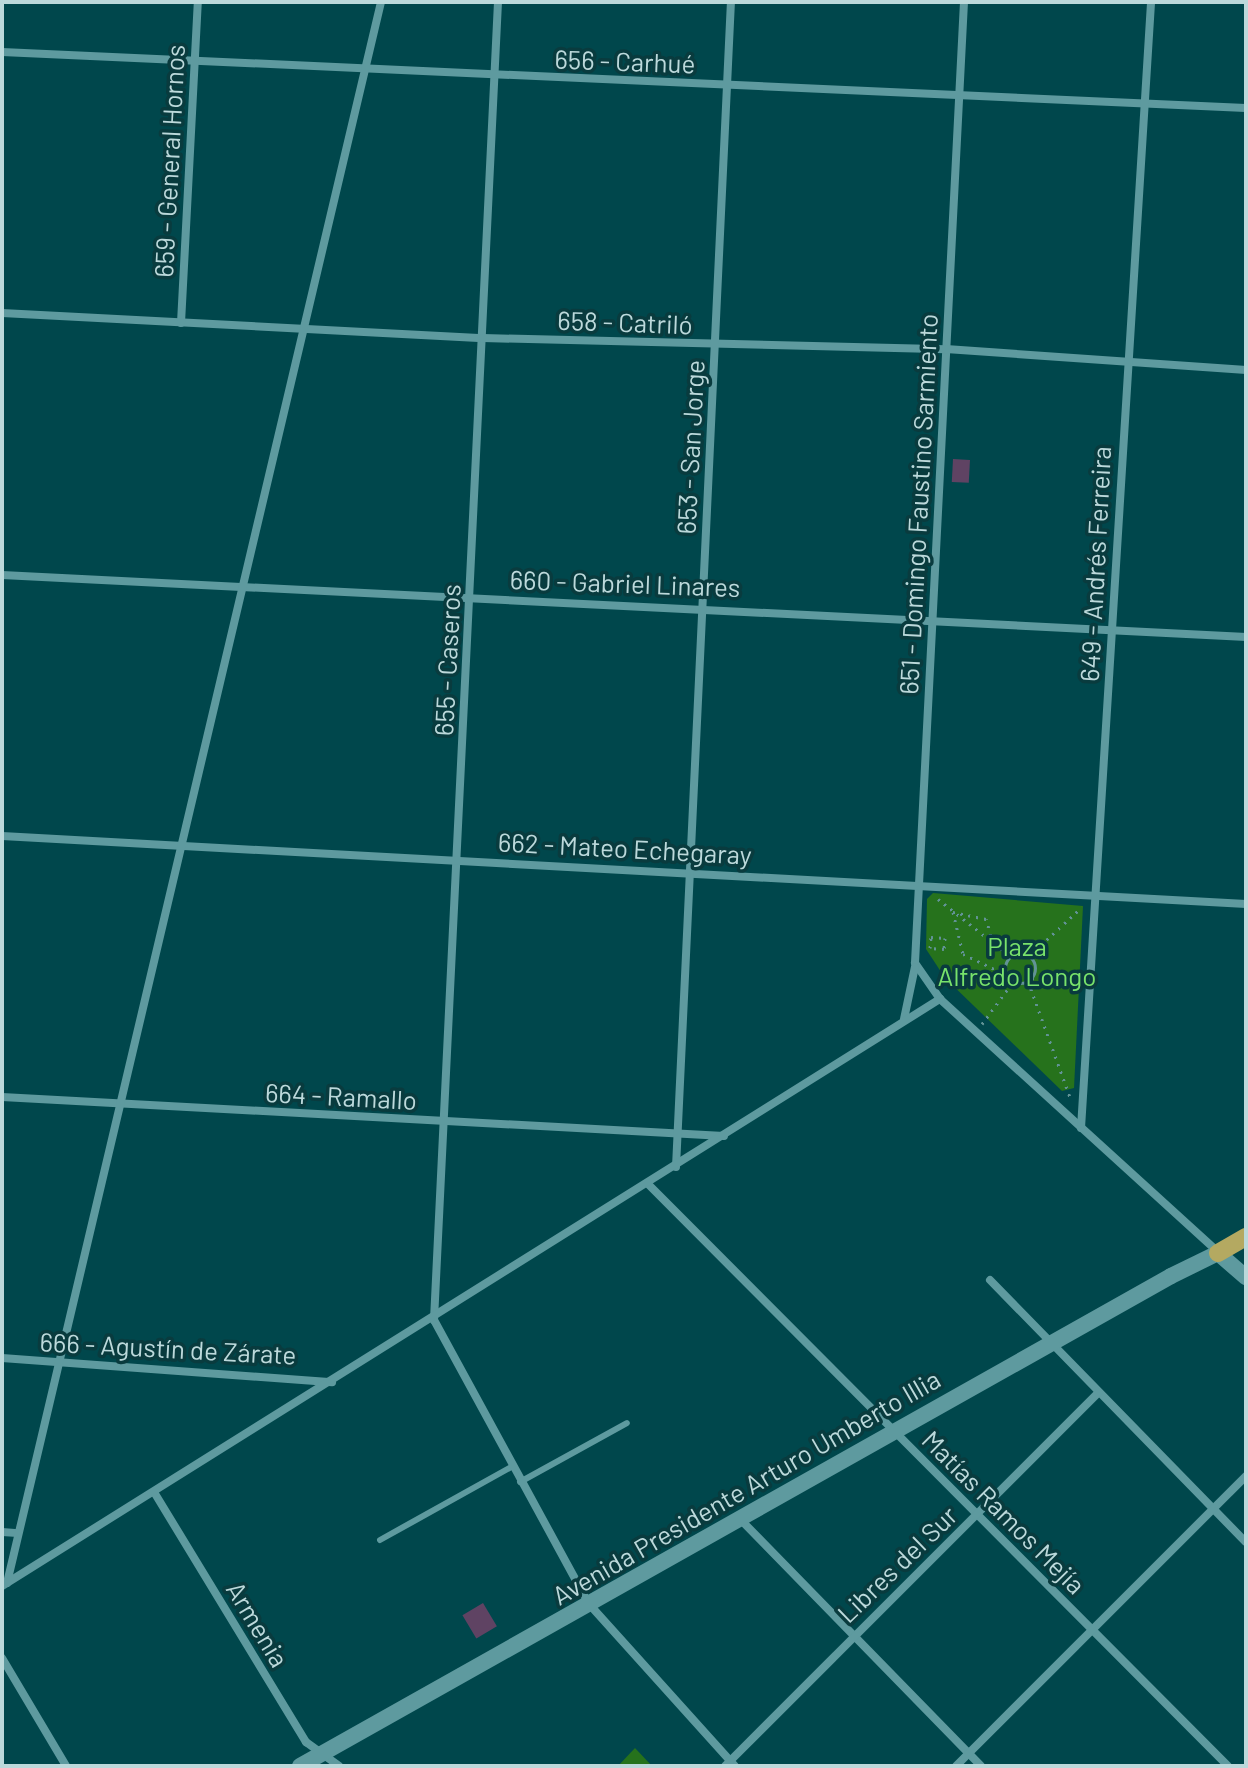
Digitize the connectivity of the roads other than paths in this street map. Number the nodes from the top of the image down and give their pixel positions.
1 (198, 2) edge
2 (381, 2) edge
3 (498, 2) edge
4 (731, 2) edge
5 (964, 2) edge
6 (1151, 2) edge
7 (2, 52) edge
8 (195, 63) junction
9 (364, 72) junction
10 (494, 77) junction
11 (727, 85) junction
12 (959, 92) junction
13 (1144, 100) junction
14 (1246, 108) edge
15 (2, 313) edge
16 (181, 323) junction
17 (301, 330) junction
18 (483, 338) junction
19 (715, 345) junction
20 (946, 349) junction
21 (1127, 363) junction
22 (1246, 370) edge
23 (2, 575) edge
24 (241, 588) junction
25 (470, 598) junction
26 (702, 605) junction
27 (932, 619) junction
28 (1112, 629) junction
29 (1246, 637) edge
30 (2, 836) edge
31 (181, 845) junction
32 (457, 859) junction
33 (690, 872) junction
34 (919, 884) junction
35 (1093, 896) junction
36 (1246, 904) edge
37 (915, 963) junction
38 (940, 999) junction
39 (901, 1023) junction
40 (2, 1097) edge
41 (120, 1104) junction
42 (445, 1121) junction
43 (1081, 1128) junction
44 (679, 1134) junction
45 (724, 1136) junction
46 (676, 1167) junction
47 (649, 1185) junction
48 (1246, 1227) edge
49 (1246, 1237) edge
50 (1246, 1248) edge
51 (1218, 1253) junction
52 (1246, 1277) edge
53 (990, 1280) dead end
54 (434, 1320) junction
55 (1049, 1343) junction
56 (2, 1358) edge
57 (59, 1362) junction
58 (332, 1382) junction
59 (1098, 1393) junction
60 (627, 1423) dead end
61 (896, 1430) junction
62 (511, 1467) junction
63 (1246, 1476) edge
64 (520, 1482) junction
65 (154, 1492) junction
66 (1213, 1508) junction
67 (978, 1513) junction
68 (740, 1519) junction
69 (2, 1532) edge
70 (18, 1533) junction
71 (380, 1540) dead end
72 (1246, 1542) edge
73 (5, 1585) edge
74 (589, 1604) junction
75 (1092, 1630) junction
76 (852, 1636) junction
77 (2, 1658) edge
78 (321, 1754) junction
79 (968, 1754) junction
80 (730, 1764) edge
81 (66, 1766) edge
82 (300, 1766) edge
83 (339, 1766) edge
84 (956, 1766) edge
85 (981, 1766) edge
86 (1228, 1766) edge

1 - 8 street, 659 - General Hornos
2 - 9 street
3 - 10 street, 655 - Caseros
4 - 11 street, 653 - San Jorge
5 - 12 street, 651 - Domingo Faustino Sarmiento
6 - 13 street, 649 - Andrés Ferreira
7 - 8 street, 656 - Carhué
8 - 9 street, 656 - Carhué
8 - 16 street, 659 - General Hornos
9 - 10 street, 656 - Carhué
9 - 17 street
10 - 11 street, 656 - Carhué
10 - 18 street, 655 - Caseros
11 - 12 street, 656 - Carhué
11 - 19 street, 653 - San Jorge
12 - 13 street, 656 - Carhué
12 - 20 street, 651 - Domingo Faustino Sarmiento
13 - 14 street, 656 - Carhué
13 - 21 street, 649 - Andrés Ferreira
15 - 16 street, 658 - Catriló
16 - 17 street, 658 - Catriló
17 - 18 street, 658 - Catriló
17 - 24 street
18 - 19 street, 658 - Catriló
18 - 25 street, 655 - Caseros
19 - 20 street, 658 - Catriló
19 - 26 street, 653 - San Jorge
20 - 21 street, 658 - Catriló
20 - 27 street, 651 - Domingo Faustino Sarmiento
21 - 22 street, 658 - Catriló
21 - 28 street, 649 - Andrés Ferreira
23 - 24 street, 660 - Gabriel Linares
24 - 25 street, 660 - Gabriel Linares
24 - 31 street
25 - 26 street, 660 - Gabriel Linares
25 - 32 street, 655 - Caseros
26 - 27 street, 660 - Gabriel Linares
26 - 33 street, 653 - San Jorge
27 - 28 street, 660 - Gabriel Linares
27 - 34 street, 651 - Domingo Faustino Sarmiento
28 - 29 street, 660 - Gabriel Linares
28 - 35 street, 649 - Andrés Ferreira
30 - 31 street, 662 - Mateo Echegaray
31 - 32 street, 662 - Mateo Echegaray
31 - 41 street
32 - 33 street, 662 - Mateo Echegaray
32 - 42 street, 655 - Caseros
33 - 34 street, 662 - Mateo Echegaray
33 - 44 street, 653 - San Jorge
34 - 35 street, 662 - Mateo Echegaray
34 - 37 street, 651 - Domingo Faustino Sarmiento
35 - 36 street, 662 - Mateo Echegaray
35 - 43 street, 649 - Andrés Ferreira
37 - 38 street
37 - 39 street, 651 - Domingo Faustino Sarmiento
38 - 39 street
38 - 43 street
39 - 45 street
40 - 41 street, 664 - Ramallo
41 - 42 street, 664 - Ramallo
41 - 57 street
42 - 44 street, 664 - Ramallo
42 - 54 street, 655 - Caseros
43 - 51 street
44 - 45 street, 664 - Ramallo
44 - 46 street
45 - 46 street
46 - 47 street
47 - 54 street
47 - 61 street, Matías Ramos Mejía
48 - 51 street
49 - 51 main road
50 - 51 main road
51 - 52 main road
51 - 55 main road, Avenida Presidente Arturo Umberto Illia
53 - 55 street
54 - 58 street
54 - 62 street
55 - 59 street
55 - 61 main road, Avenida Presidente Arturo Umberto Illia
56 - 57 street, 666 - Agustín de Zárate
57 - 58 street, 666 - Agustín de Zárate
57 - 70 street
58 - 65 street
59 - 66 street
59 - 67 street, Libres del Sur
60 - 64 lane
61 - 67 street, Matías Ramos Mejía
61 - 68 main road, Avenida Presidente Arturo Umberto Illia
62 - 64 street
62 - 71 lane
63 - 66 street
64 - 74 street
65 - 73 street
65 - 78 street, Armenia
66 - 72 street
66 - 75 street
67 - 75 street, Matías Ramos Mejía
67 - 76 street, Libres del Sur
68 - 74 main road, Avenida Presidente Arturo Umberto Illia
68 - 76 street
69 - 70 street
70 - 73 street
74 - 78 main road, Avenida Presidente Arturo Umberto Illia
74 - 80 street
75 - 79 street
75 - 86 street, Matías Ramos Mejía
76 - 79 street
76 - 80 street, Libres del Sur
77 - 81 street
78 - 82 main road, Avenida Presidente Arturo Umberto Illia
78 - 83 street, Armenia
79 - 84 street
79 - 85 street

